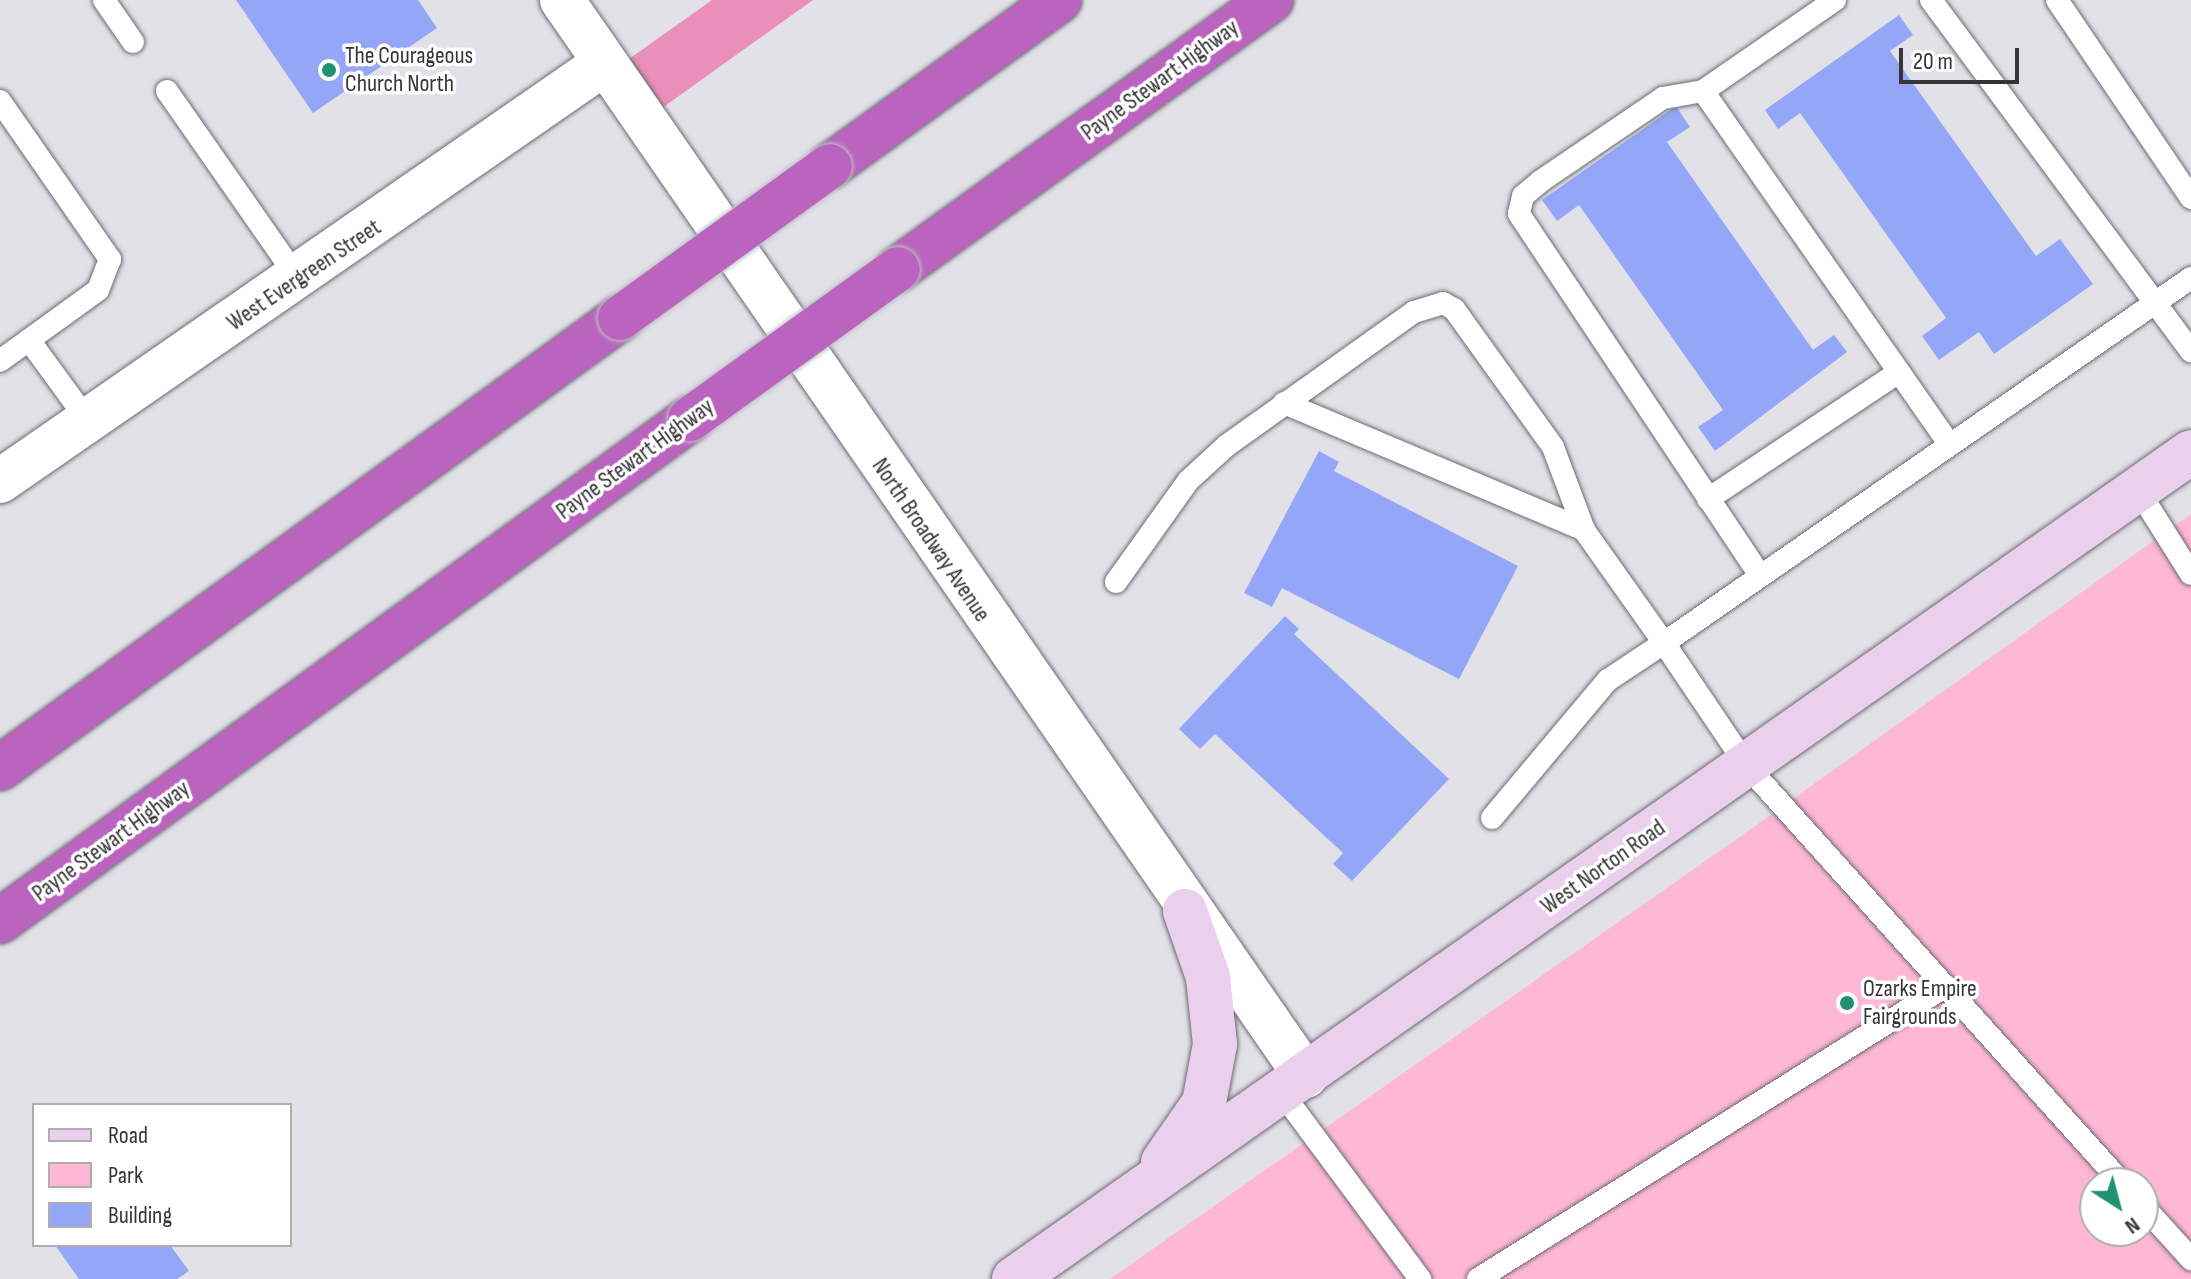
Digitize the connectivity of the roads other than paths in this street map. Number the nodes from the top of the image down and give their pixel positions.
1 (104, 0) edge
2 (562, 0) edge
3 (1059, 0) edge
4 (1271, 0) edge
5 (1835, 0) edge
6 (1931, 0) edge
7 (2057, 0) edge
8 (133, 42) dead end
9 (605, 63) junction
10 (167, 91) dead end
11 (1703, 91) junction
12 (0, 101) edge
13 (2191, 198) edge
14 (2191, 278) edge
15 (298, 279) junction
16 (2156, 302) junction
17 (29, 340) junction
18 (2191, 351) edge
19 (0, 361) edge
20 (1899, 372) junction
21 (1284, 403) junction
22 (88, 421) junction
23 (1949, 444) junction
24 (2191, 452) edge
25 (0, 481) edge
26 (2138, 490) junction
27 (1708, 499) junction
28 (1584, 530) junction
29 (2191, 574) edge
30 (1760, 575) junction
31 (1116, 582) dead end
32 (1664, 643) junction
33 (1747, 766) junction
34 (0, 768) edge
35 (1492, 818) dead end
36 (1185, 911) junction
37 (0, 921) edge
38 (1946, 986) junction
39 (1294, 1084) junction
40 (2108, 1167) edge
41 (1142, 1188) junction
42 (2159, 1224) edge
43 (2191, 1259) edge
44 (1014, 1279) edge
45 (1420, 1279) edge
46 (1478, 1279) edge

1 - 8 lane
2 - 9 street, North Broadway Avenue
3 - 34 highway, bridge
4 - 37 highway, Payne Stewart Highway, bridge
5 - 11 lane
6 - 16 lane
7 - 13 lane
9 - 15 street, West Evergreen Street
9 - 36 street, North Broadway Avenue
10 - 15 lane
11 - 20 lane
11 - 27 lane
12 - 17 lane
14 - 16 lane
15 - 22 street, West Evergreen Street
16 - 18 lane
16 - 23 lane
17 - 19 lane
17 - 22 lane
20 - 23 lane
20 - 27 lane
21 - 28 lane
21 - 28 lane
21 - 31 lane
22 - 25 street, West Evergreen Street
23 - 30 lane
24 - 26 main road, West Norton Road
26 - 29 lane
26 - 33 main road, West Norton Road
27 - 30 lane
28 - 32 lane
30 - 32 lane
32 - 33 lane
32 - 35 lane
33 - 38 lane
33 - 39 main road, West Norton Road
36 - 39 street, North Broadway Avenue
36 - 41 main road
38 - 40 lane
38 - 46 lane
39 - 41 main road, West Norton Road
39 - 45 lane
41 - 44 main road, West Norton Road
42 - 43 lane

